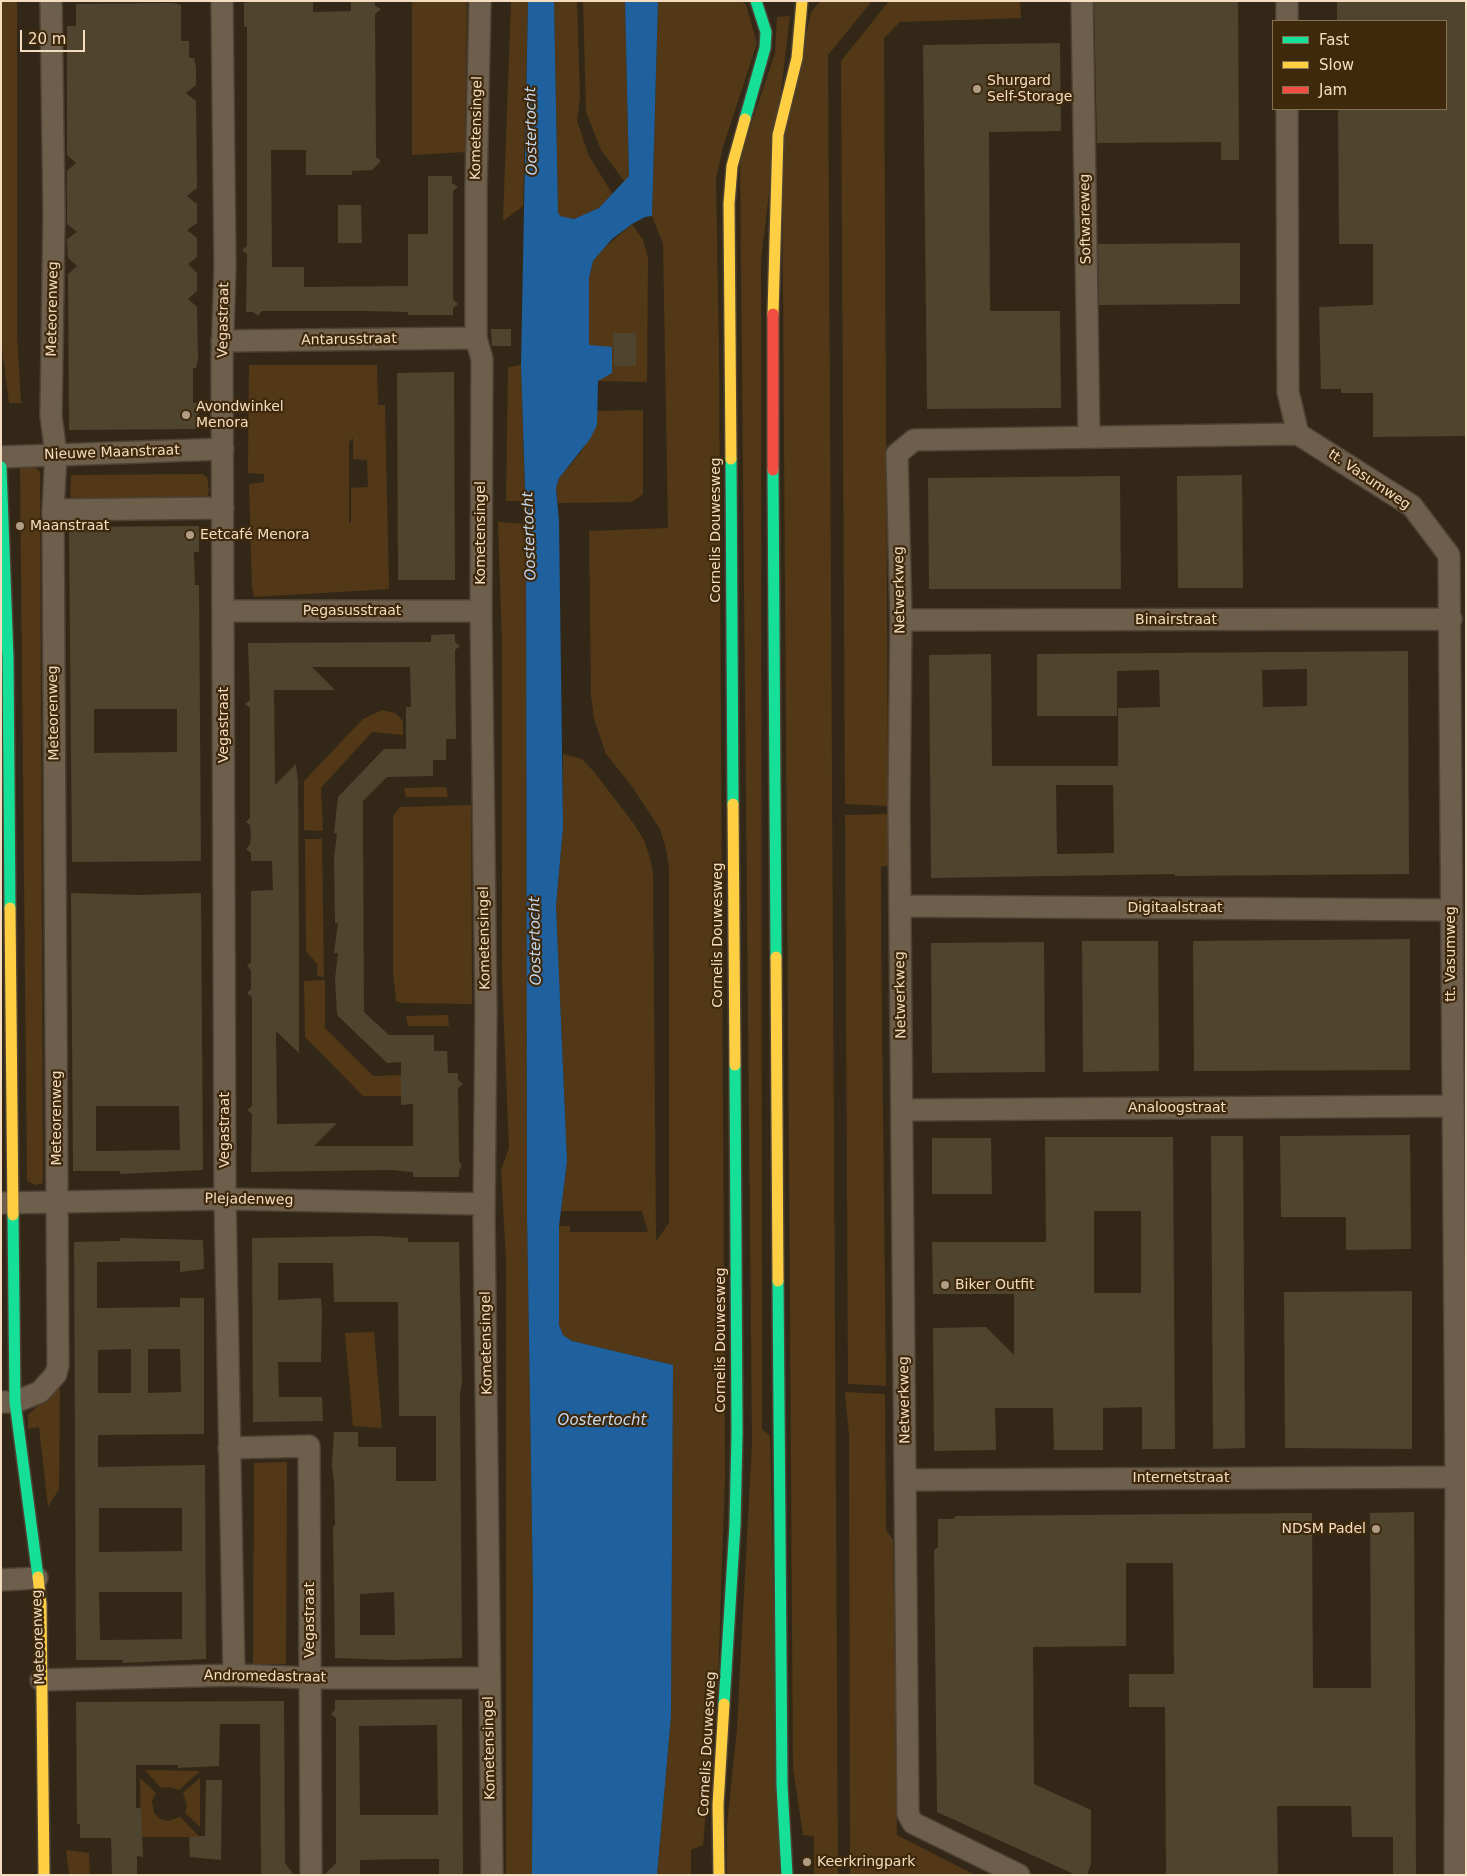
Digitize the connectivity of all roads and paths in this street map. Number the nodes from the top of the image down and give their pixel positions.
1 (51, 1) edge
2 (222, 1) edge
3 (480, 1) edge
4 (756, 1) edge
5 (802, 1) edge
6 (1082, 1) edge
7 (1287, 1) edge
8 (1287, 20) edge
9 (1287, 110) edge
10 (476, 338) junction
11 (222, 341) junction
12 (1298, 434) junction
13 (1089, 437) junction
14 (223, 449) junction
15 (56, 454) junction
16 (1, 457) edge
17 (1, 468) edge
18 (223, 508) junction
19 (53, 510) junction
20 (223, 611) junction
21 (481, 611) junction
22 (1451, 619) junction
23 (901, 620) junction
24 (4, 659) edge
25 (900, 906) junction
26 (1451, 910) junction
27 (1452, 1106) junction
28 (902, 1110) junction
29 (225, 1199) junction
30 (57, 1202) junction
31 (8, 1203) edge
32 (484, 1204) junction
33 (8, 1402) edge
34 (229, 1448) junction
35 (1461, 1477) edge
36 (907, 1480) junction
37 (37, 1578) junction
38 (1, 1580) edge
39 (234, 1675) junction
40 (311, 1678) junction
41 (490, 1678) junction
42 (41, 1680) junction
43 (44, 1875) edge
44 (311, 1875) edge
45 (492, 1875) edge
46 (719, 1875) edge
47 (786, 1875) edge
48 (1019, 1875) edge
49 (1455, 1875) edge

1 - 15 street, Meteorenweg
2 - 11 street, Vegastraat
3 - 10 street, Kometensingel
4 - 46 main road, Cornelis Douwesweg
5 - 47 main road
6 - 13 street, Softwareweg
7 - 8 street
9 - 12 street
10 - 11 street, Antarusstraat
10 - 21 street, Kometensingel
11 - 14 street, Vegastraat
12 - 13 street, Netwerkweg
12 - 22 street, tt. Vasumweg
13 - 23 street, Netwerkweg
14 - 15 street, Nieuwe Maanstraat
14 - 18 street, Vegastraat
15 - 16 street, Nieuwe Maanstraat
15 - 19 street, Meteorenweg
17 - 24 main road, Meteorenweg
18 - 19 street
18 - 20 street, Vegastraat
19 - 30 street, Meteorenweg
20 - 21 street, Pegasusstraat
20 - 29 street, Vegastraat
21 - 32 street, Kometensingel
22 - 23 street, Binairstraat
22 - 26 street, tt. Vasumweg
23 - 25 street, Netwerkweg
24 - 31 main road, Meteorenweg
25 - 26 street, Digitaalstraat
25 - 28 street, Netwerkweg
26 - 27 street, tt. Vasumweg
27 - 28 street, Analoogstraat
27 - 35 street, tt. Vasumweg
28 - 36 street, Netwerkweg
29 - 30 street, Plejadenweg
29 - 32 street, Plejadenweg
29 - 34 street, Vegastraat
30 - 31 street, Plejadenweg
30 - 33 street, Meteorenweg
31 - 33 main road, Meteorenweg
32 - 41 street, Kometensingel
33 - 37 main road, Meteorenweg
34 - 39 street, Vegastraat
34 - 40 street, Vegastraat
35 - 36 street, Internetstraat
35 - 49 street, tt. Vasumweg
36 - 48 street, Netwerkweg
37 - 38 street
37 - 42 main road, Meteorenweg
39 - 40 street, Andromedastraat
39 - 42 street, Andromedastraat
40 - 41 street, Andromedastraat
40 - 44 street, Vegastraat
41 - 45 street, Kometensingel
42 - 43 main road, Meteorenweg

